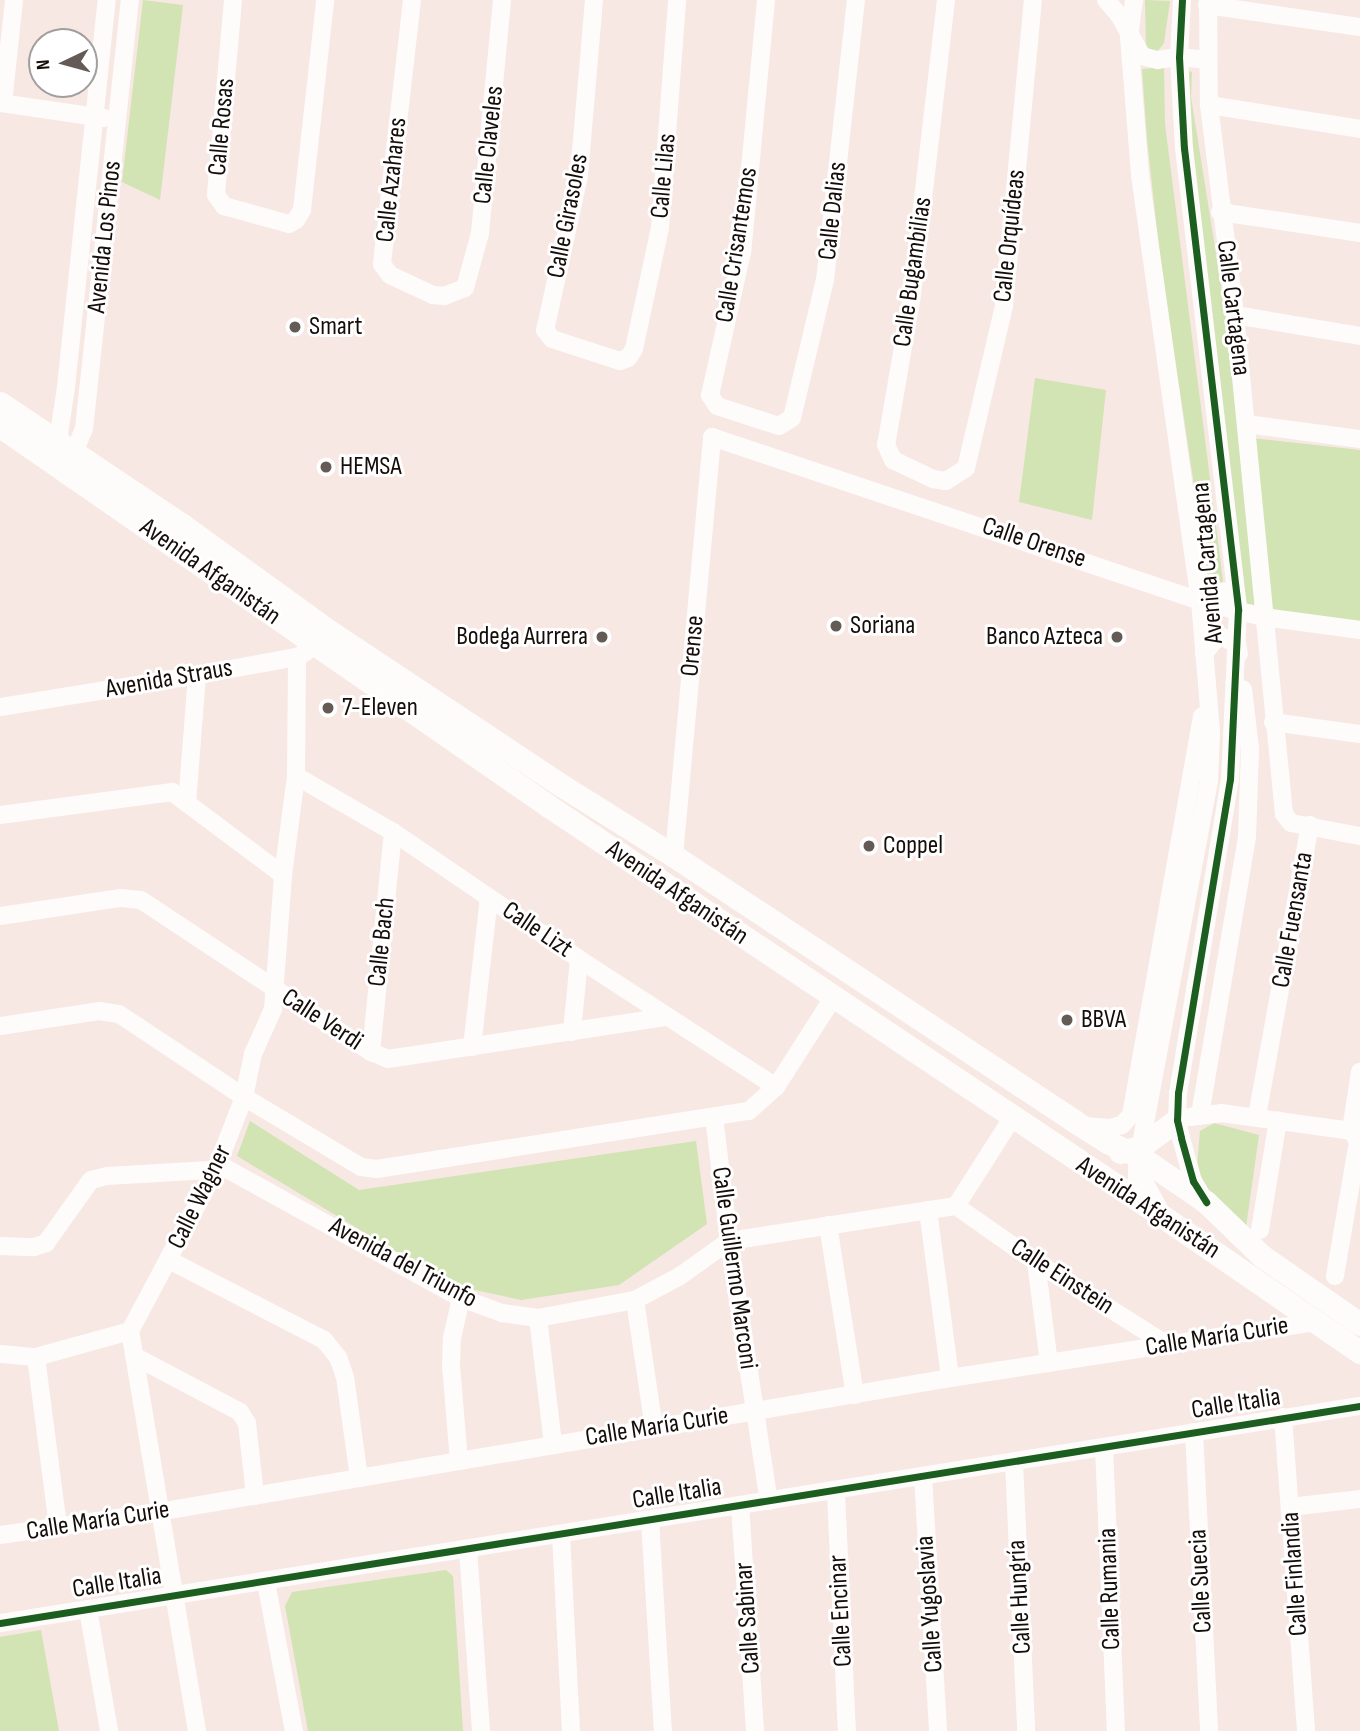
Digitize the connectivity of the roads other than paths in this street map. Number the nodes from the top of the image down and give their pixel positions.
1 (14, 0) edge
2 (107, 0) edge
3 (130, 0) edge
4 (233, 0) edge
5 (325, 0) edge
6 (412, 0) edge
7 (502, 0) edge
8 (594, 0) edge
9 (677, 0) edge
10 (766, 0) edge
11 (856, 0) edge
12 (946, 0) edge
13 (1033, 0) edge
14 (1106, 0) edge
15 (1134, 0) edge
16 (1182, 0) edge
17 (1208, 2) edge
18 (1360, 27) edge
19 (1129, 37) junction
20 (1179, 57) junction
21 (1206, 60) junction
22 (1, 103) edge
23 (1209, 106) junction
24 (94, 117) junction
25 (117, 120) junction
26 (1360, 129) edge
27 (1220, 212) junction
28 (1360, 233) edge
29 (465, 288) joint
30 (1235, 315) junction
31 (1360, 336) edge
32 (634, 349) joint
33 (0, 403) edge
34 (792, 418) joint
35 (1246, 424) junction
36 (0, 426) edge
37 (712, 437) joint
38 (1360, 439) edge
39 (62, 455) junction
40 (966, 468) joint
41 (1197, 577) junction
42 (1235, 591) junction
43 (1200, 601) junction
44 (1238, 610) junction
45 (1263, 617) junction
46 (1360, 630) edge
47 (1237, 644) junction
48 (314, 645) junction
49 (1204, 654) junction
50 (197, 675) junction
51 (1208, 689) junction
52 (0, 707) edge
53 (1273, 722) junction
54 (1360, 734) edge
55 (296, 776) junction
56 (187, 803) junction
57 (0, 815) edge
58 (1310, 825) junction
59 (393, 832) junction
60 (1360, 836) edge
61 (674, 856) junction
62 (283, 875) junction
63 (489, 898) junction
64 (0, 916) edge
65 (579, 959) junction
66 (274, 988) junction
67 (833, 998) junction
68 (667, 1017) junction
69 (919, 1021) junction
70 (0, 1026) edge
71 (572, 1032) junction
72 (472, 1047) junction
73 (371, 1052) junction
74 (1360, 1072) edge
75 (776, 1087) junction
76 (244, 1097) junction
77 (1257, 1116) junction
78 (714, 1117) junction
79 (1189, 1117) junction
80 (1012, 1118) junction
81 (1278, 1120) junction
82 (1081, 1126) junction
83 (1356, 1131) edge
84 (1138, 1147) junction
85 (216, 1169) junction
86 (1206, 1202) junction
87 (956, 1206) junction
88 (928, 1210) junction
89 (1159, 1214) junction
90 (828, 1224) junction
91 (1260, 1230) dead end
92 (729, 1241) junction
93 (0, 1246) edge
94 (169, 1260) junction
95 (1036, 1262) junction
96 (1335, 1276) dead end
97 (461, 1298) junction
98 (635, 1300) junction
99 (538, 1318) junction
100 (1315, 1322) junction
101 (1360, 1324) edge
102 (130, 1331) junction
103 (1169, 1346) junction
104 (1360, 1352) edge
105 (0, 1354) edge
106 (134, 1356) junction
107 (36, 1357) junction
108 (1049, 1363) junction
109 (950, 1378) junction
110 (855, 1395) junction
111 (1360, 1406) edge
112 (754, 1411) junction
113 (1283, 1418) junction
114 (654, 1428) junction
115 (1194, 1432) junction
116 (553, 1443) junction
117 (1104, 1447) junction
118 (459, 1461) junction
119 (1014, 1462) junction
120 (923, 1477) junction
121 (359, 1478) junction
122 (836, 1492) junction
123 (255, 1496) junction
124 (1360, 1499) edge
125 (769, 1501) junction
126 (740, 1505) junction
127 (1290, 1507) junction
128 (158, 1512) junction
129 (650, 1520) junction
130 (58, 1527) junction
131 (561, 1534) junction
132 (0, 1535) edge
133 (468, 1549) junction
134 (266, 1582) junction
135 (172, 1594) junction
136 (88, 1609) junction
137 (0, 1623) edge
138 (109, 1731) edge
139 (197, 1731) edge
140 (294, 1731) edge
141 (481, 1731) edge
142 (571, 1731) edge
143 (663, 1731) edge
144 (755, 1731) edge
145 (847, 1731) edge
146 (938, 1731) edge
147 (1026, 1731) edge
148 (1116, 1731) edge
149 (1209, 1731) edge
150 (1306, 1731) edge

1 - 22 street
2 - 24 street, Avenida Los Pinos
3 - 25 street, Avenida Los Pinos
4 - 5 street, Calle Rosas
6 - 29 street, Calle Azahares
7 - 29 street, Calle Claveles
8 - 32 street, Calle Girasoles
9 - 32 street, Calle Lilas
10 - 34 street, Calle Crisantemos
11 - 34 street, Calle Dalias
12 - 40 street, Calle Bugambilias
13 - 40 street, Calle Orquídeas
14 - 19 street
15 - 19 street, Avenida Cartagena
16 - 20 street, Avenida Cartagena
17 - 18 street
17 - 21 street, Calle Cartagena
19 - 20 street
19 - 41 street, Avenida Cartagena
20 - 21 street
20 - 42 street, Avenida Cartagena
21 - 23 street, Calle Cartagena
22 - 24 street
23 - 26 street
23 - 27 street, Calle Cartagena
24 - 25 street
24 - 39 street, Avenida Los Pinos
25 - 39 street, Avenida Los Pinos
27 - 28 street
27 - 30 street, Calle Cartagena
30 - 31 street
30 - 35 street, Calle Cartagena
33 - 39 main road, Avenida Afganistán
35 - 38 street
35 - 45 street, Calle Cartagena
36 - 39 main road, Avenida Afganistán
37 - 43 street, Calle Orense
37 - 61 street, Orense
39 - 48 main road, Avenida Afganistán
41 - 42 street
41 - 43 street, Avenida Cartagena
42 - 44 street, Avenida Cartagena
43 - 44 street, Calle Orense
43 - 49 street, Avenida Cartagena
44 - 45 street, Calle Orense
44 - 47 street, Avenida Cartagena
45 - 46 street, Calle Orense
45 - 53 street, Calle Fuensanta
47 - 49 street
47 - 79 street, Avenida Cartagena
47 - 79 street
48 - 50 street, Avenida Straus
48 - 55 street, Calle Wagner
48 - 61 main road, Avenida Afganistán
48 - 67 main road, Avenida Afganistán
49 - 51 street, Avenida Cartagena
50 - 52 street, Avenida Straus
50 - 56 street
51 - 82 street
51 - 84 street, Avenida Cartagena
53 - 54 street
53 - 58 street, Calle Fuensanta
55 - 59 street, Calle Lizt
55 - 62 street, Calle Wagner
56 - 57 street
56 - 62 street
58 - 60 street
58 - 77 street, Calle Fuensanta
59 - 63 street, Calle Lizt
59 - 73 street, Calle Bach
61 - 69 main road, Avenida Afganistán
62 - 66 street, Calle Wagner
63 - 65 street, Calle Lizt
63 - 72 street
64 - 66 street, Calle Verdi
65 - 68 street, Calle Lizt
65 - 71 street
66 - 73 street, Calle Verdi
66 - 76 street, Calle Wagner
67 - 69 main road
67 - 75 street
67 - 80 main road, Avenida Afganistán
68 - 71 street, Calle Verdi
68 - 75 street, Calle Lizt
69 - 82 main road, Avenida Afganistán
70 - 76 street
71 - 72 street, Calle Verdi
72 - 73 street, Calle Verdi
74 - 83 street
75 - 78 street
76 - 78 street
76 - 85 street, Calle Wagner
77 - 79 street
77 - 81 street
78 - 92 street, Calle Guillermo Marconi
79 - 84 main road
79 - 86 street
80 - 84 main road
80 - 87 street
80 - 89 main road, Avenida Afganistán
81 - 83 street
81 - 91 street
82 - 84 main road, Avenida Afganistán
83 - 96 street
84 - 86 main road, Avenida Afganistán
84 - 89 main road
85 - 93 street, Avenida del Triunfo
85 - 94 street, Calle Wagner
85 - 97 street, Avenida del Triunfo
86 - 101 main road, Avenida Afganistán
87 - 88 street, Avenida del Triunfo
87 - 95 street, Calle Einstein
88 - 90 street, Avenida del Triunfo
88 - 109 street
89 - 100 main road, Avenida Afganistán
90 - 92 street, Avenida del Triunfo
90 - 110 street
92 - 98 street, Avenida del Triunfo
92 - 112 street, Calle Guillermo Marconi
94 - 102 street, Calle Wagner
94 - 121 street
95 - 103 street, Calle Einstein
95 - 108 street
97 - 99 street, Avenida del Triunfo
97 - 118 street
98 - 99 street, Avenida del Triunfo
98 - 114 street
99 - 116 street
100 - 103 street, Calle María Curie
100 - 104 main road, Avenida Afganistán
102 - 106 street
102 - 107 street
103 - 108 street, Calle María Curie
105 - 107 street
106 - 123 street
106 - 128 street
107 - 130 street
108 - 109 street, Calle María Curie
109 - 110 street, Calle María Curie
110 - 112 street, Calle María Curie
111 - 113 street, Calle Italia
112 - 114 street, Calle María Curie
112 - 125 street, Calle Guillermo Marconi
113 - 115 street, Calle Italia
113 - 127 street, Calle Finlandia
114 - 116 street, Calle María Curie
115 - 117 street, Calle Italia
115 - 149 street, Calle Suecia
116 - 118 street, Calle María Curie
117 - 119 street, Calle Italia
117 - 148 street, Calle Rumania
118 - 121 street, Calle María Curie
119 - 120 street, Calle Italia
119 - 147 street, Calle Hungría
120 - 122 street, Calle Italia
120 - 146 street, Calle Yugoslavia
121 - 123 street, Calle María Curie
122 - 125 street, Calle Italia
122 - 145 street, Calle Encinar
123 - 128 street, Calle María Curie
124 - 127 street
125 - 126 street, Calle Italia
126 - 129 street, Calle Italia
126 - 144 street, Calle Sabinar
127 - 150 street, Calle Finlandia
128 - 130 street, Calle María Curie
128 - 135 street
129 - 131 street, Calle Italia
129 - 143 street
130 - 132 street, Calle María Curie
131 - 133 street, Calle Italia
131 - 142 street
133 - 134 street, Calle Italia
133 - 141 street
134 - 135 street, Calle Italia
134 - 140 street
135 - 136 street, Calle Italia
135 - 139 street
136 - 137 street, Calle Italia
136 - 138 street

